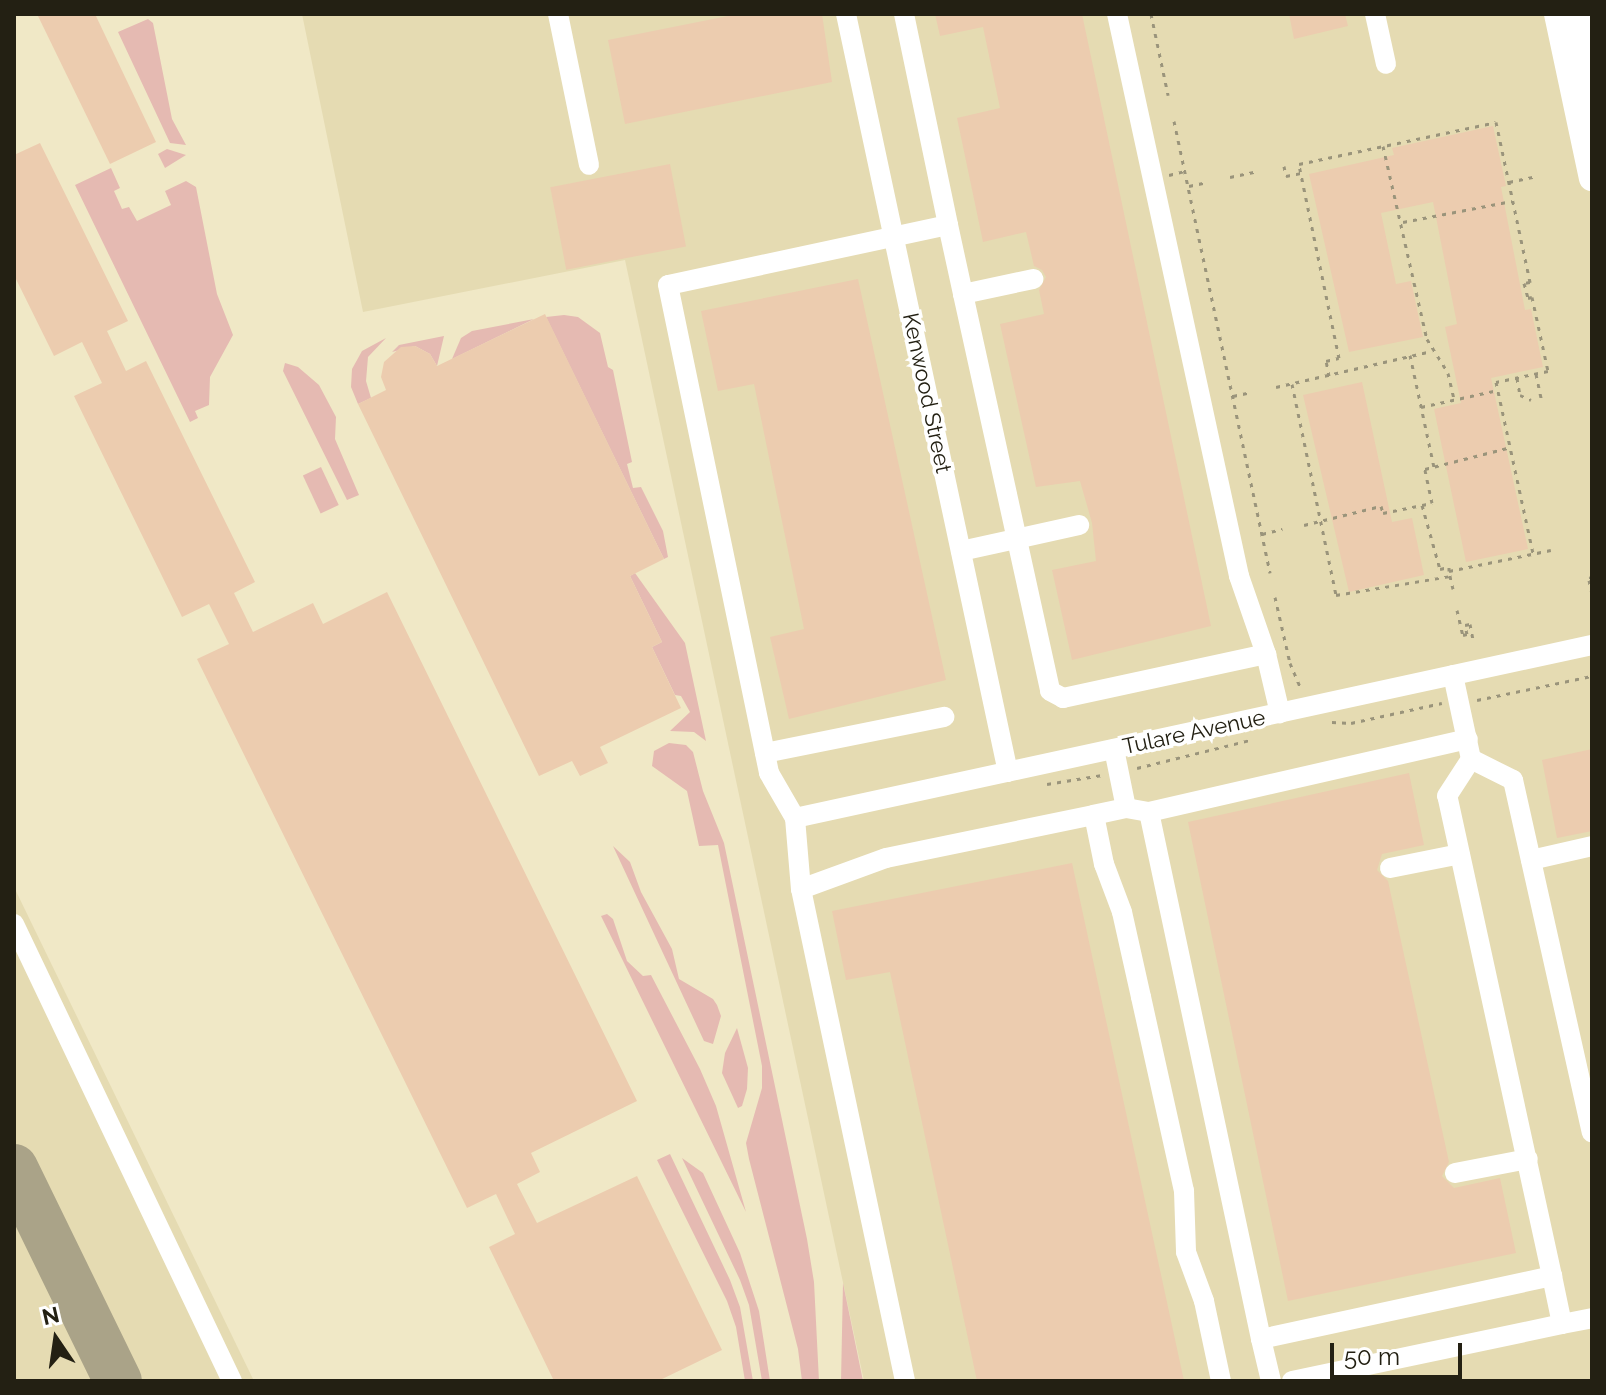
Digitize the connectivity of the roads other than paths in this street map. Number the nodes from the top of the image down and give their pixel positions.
1 (558, 14) edge
2 (846, 14) edge
3 (904, 14) edge
4 (1117, 14) edge
5 (1375, 14) edge
6 (1557, 14) edge
7 (1577, 14) edge
8 (1386, 64) dead end
9 (1592, 99) edge
10 (589, 165) dead end
11 (1592, 178) edge
12 (948, 225) junction
13 (894, 236) junction
14 (1033, 279) dead end
15 (963, 294) junction
16 (1079, 525) dead end
17 (1017, 539) junction
18 (961, 551) junction
19 (1592, 645) edge
20 (1266, 654) junction
21 (1453, 675) junction
22 (1280, 713) junction
23 (944, 717) dead end
24 (1114, 749) junction
25 (1469, 749) junction
26 (765, 753) junction
27 (1008, 772) junction
28 (1126, 808) junction
29 (1149, 812) junction
30 (1094, 815) junction
31 (795, 818) junction
32 (1592, 846) edge
33 (1460, 854) junction
34 (1531, 860) junction
35 (1390, 868) dead end
36 (801, 889) junction
37 (14, 924) edge
38 (1591, 1124) edge
39 (1528, 1159) junction
40 (1455, 1173) dead end
41 (1552, 1276) junction
42 (1592, 1318) edge
43 (1562, 1324) junction
44 (1261, 1339) junction
45 (232, 1381) edge
46 (905, 1381) edge
47 (1221, 1381) edge
48 (1271, 1381) edge
49 (1292, 1381) edge

1 - 10 street
2 - 13 street, Kenwood Street
3 - 12 street
4 - 20 street
5 - 8 street
6 - 11 main road
7 - 9 main road
12 - 13 street
12 - 15 street
13 - 18 street, Kenwood Street
13 - 26 street
14 - 15 street
15 - 17 street
16 - 17 street
17 - 18 street
17 - 20 street
18 - 27 street, Kenwood Street
19 - 21 street, Tulare Avenue
20 - 22 street
21 - 22 street, Tulare Avenue
21 - 25 street
22 - 24 street, Tulare Avenue
23 - 26 street
24 - 27 street, Tulare Avenue
24 - 28 street
25 - 29 street
25 - 33 street
25 - 34 street
26 - 31 street
27 - 31 street, Tulare Avenue
28 - 29 street
28 - 30 street
29 - 44 street
30 - 36 street
30 - 47 street
31 - 36 street
32 - 34 street
33 - 35 street
33 - 39 street
34 - 38 street
36 - 46 street
37 - 45 street
39 - 40 street
39 - 41 street
41 - 43 street
41 - 44 street
42 - 43 street
43 - 49 street
44 - 48 street

